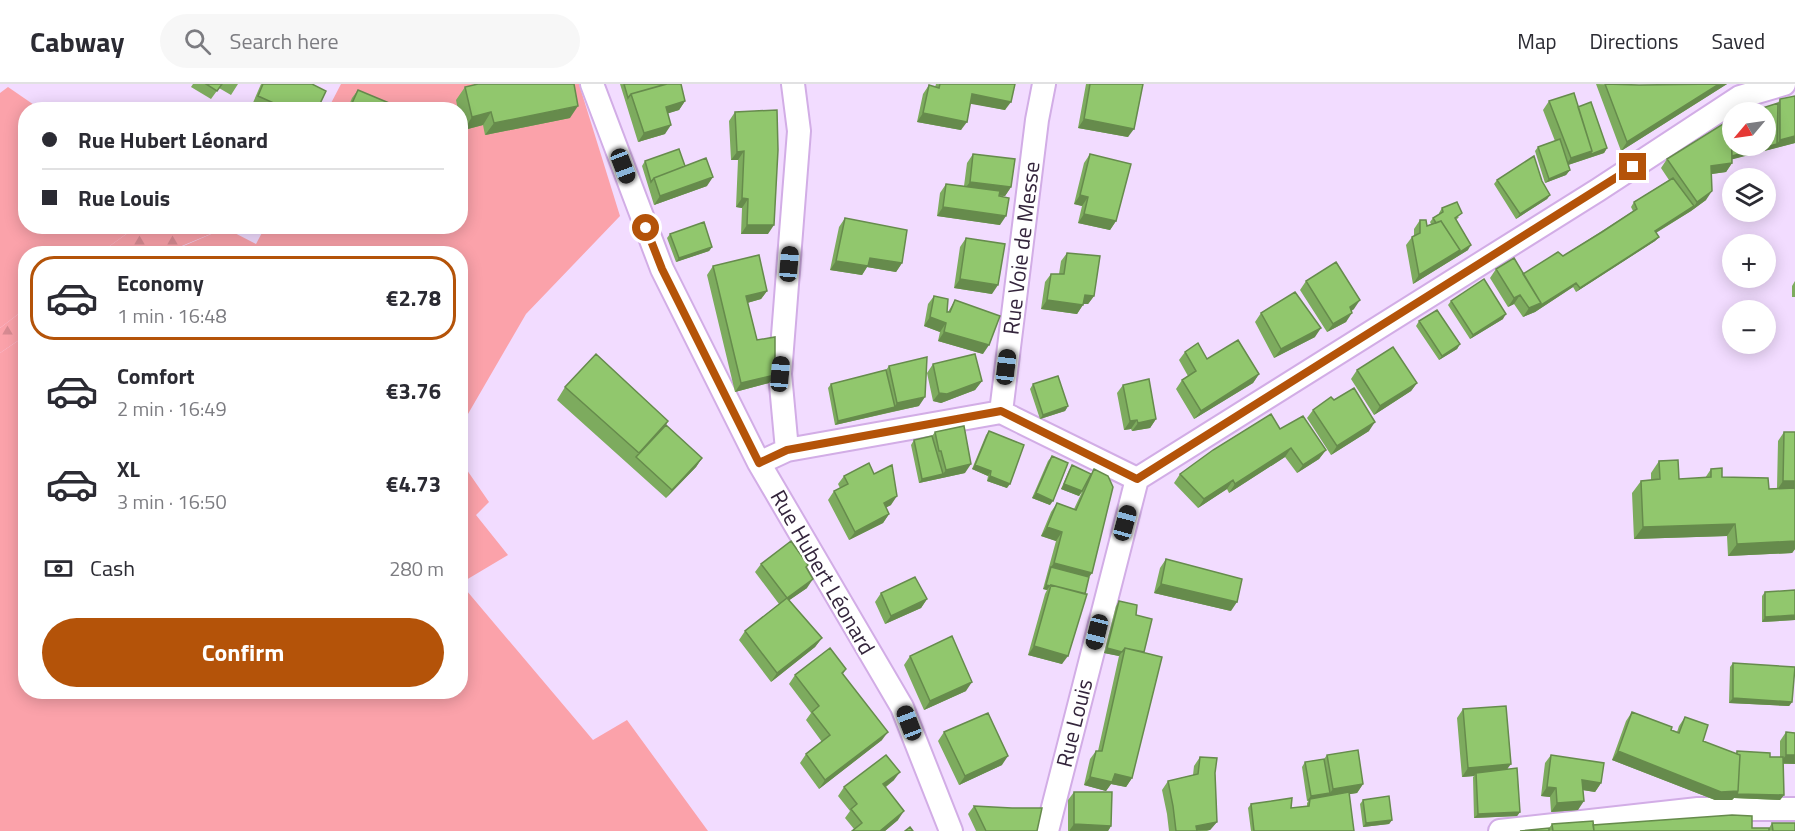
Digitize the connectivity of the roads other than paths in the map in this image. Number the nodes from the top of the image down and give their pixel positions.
1 (592, 84) edge
2 (793, 84) edge
3 (1044, 84) edge
4 (1784, 84) edge
5 (1001, 411) junction
6 (787, 450) junction
7 (759, 463) junction
8 (1137, 479) junction
9 (1795, 809) edge
10 (951, 831) edge
11 (1047, 831) edge
12 (1500, 831) edge

1 - 7 street, Rue Hubert Léonard
2 - 6 street
3 - 5 street, Rue Voie de Messe
4 - 8 street
5 - 6 street
5 - 8 street
6 - 7 street
7 - 10 street, Rue Hubert Léonard
8 - 11 street, Rue Louis
9 - 12 street

